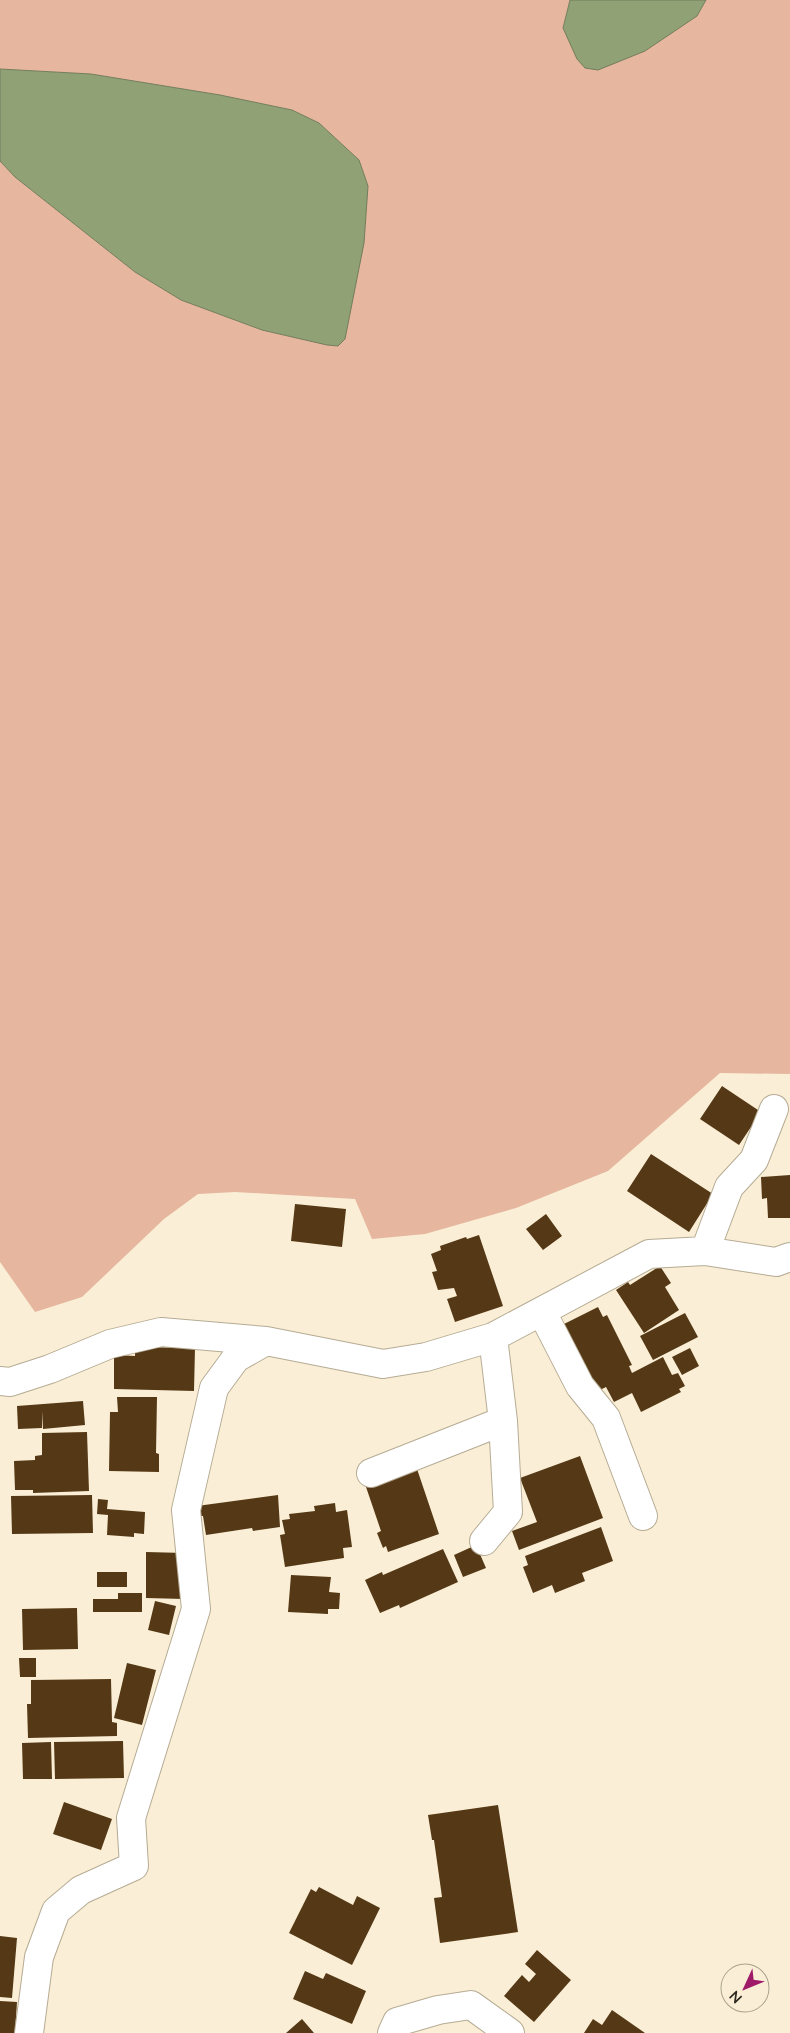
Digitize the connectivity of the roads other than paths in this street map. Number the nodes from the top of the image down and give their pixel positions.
1 (774, 1109) dead end
2 (705, 1251) junction
3 (790, 1257) edge
4 (542, 1312) junction
5 (493, 1337) junction
6 (266, 1340) junction
7 (0, 1381) edge
8 (504, 1421) junction
9 (372, 1473) dead end
10 (643, 1516) dead end
11 (484, 1541) dead end
12 (29, 2033) edge
13 (392, 2033) edge
14 (510, 2033) edge

1 - 2 street
2 - 3 street
2 - 4 street
4 - 5 street
4 - 10 street
5 - 6 street
5 - 8 street
6 - 7 street
6 - 12 street
8 - 9 street
8 - 11 street
13 - 14 street

